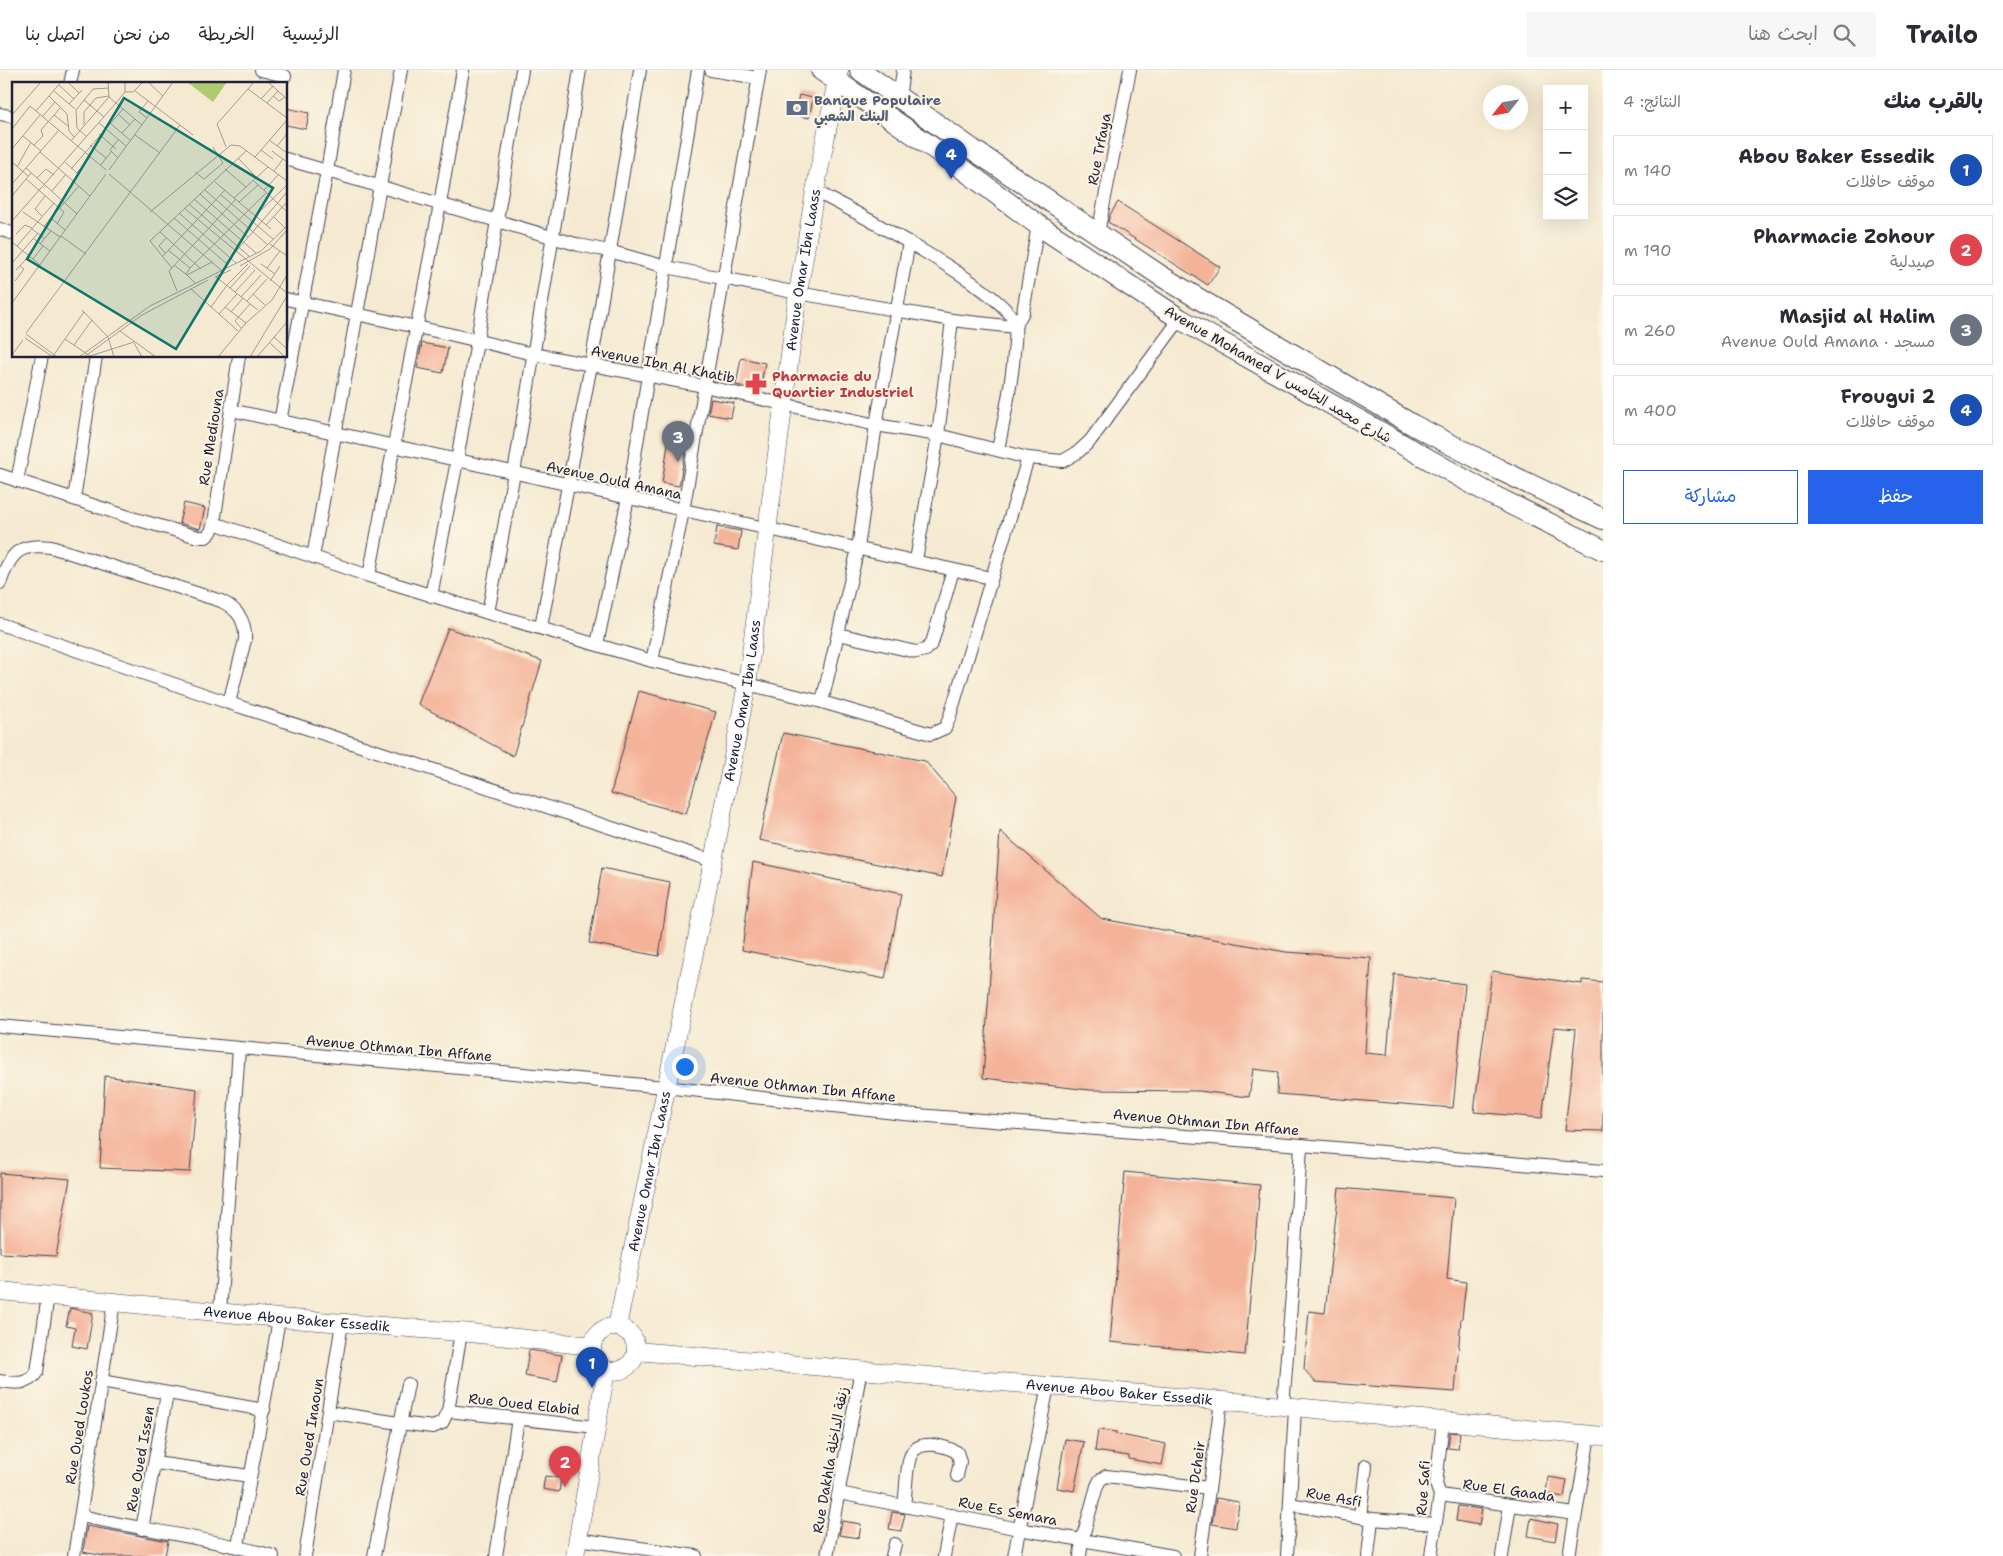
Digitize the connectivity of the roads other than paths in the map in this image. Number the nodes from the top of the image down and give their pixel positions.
1 (261, 70) edge
2 (344, 70) edge
3 (401, 70) edge
4 (463, 70) edge
5 (522, 70) edge
6 (580, 70) edge
7 (640, 70) edge
8 (698, 70) edge
9 (711, 70) edge
10 (860, 70) edge
11 (903, 70) edge
12 (1130, 70) edge
13 (759, 74) edge
14 (832, 74) edge
15 (285, 76) edge
16 (899, 98) junction
17 (288, 160) edge
18 (327, 171) junction
19 (381, 188) junction
20 (815, 191) junction
21 (440, 204) junction
22 (496, 220) junction
23 (1038, 225) junction
24 (0, 229) edge
25 (12, 233) edge
26 (1098, 233) junction
27 (553, 238) junction
28 (909, 242) junction
29 (610, 251) junction
30 (666, 267) junction
31 (723, 278) junction
32 (798, 292) junction
33 (288, 299) edge
34 (301, 302) junction
35 (895, 309) junction
36 (358, 314) junction
37 (1180, 319) junction
38 (952, 320) junction
39 (415, 326) junction
40 (1015, 327) junction
41 (477, 340) junction
42 (533, 354) junction
43 (42, 358) edge
44 (96, 358) edge
45 (239, 358) edge
46 (591, 365) junction
47 (648, 375) junction
48 (704, 386) junction
49 (783, 403) junction
50 (231, 410) junction
51 (280, 422) junction
52 (876, 425) junction
53 (336, 434) junction
54 (938, 435) junction
55 (392, 447) junction
56 (998, 450) junction
57 (1028, 458) junction
58 (457, 461) junction
59 (514, 473) junction
60 (0, 475) edge
61 (17, 481) junction
62 (567, 485) junction
63 (628, 498) junction
64 (74, 499) junction
65 (683, 511) junction
66 (1603, 519) edge
67 (214, 524) junction
68 (766, 528) junction
69 (858, 548) junction
70 (1603, 550) edge
71 (313, 557) junction
72 (916, 560) junction
73 (953, 570) junction
74 (369, 576) junction
75 (991, 578) junction
76 (0, 583) edge
77 (431, 596) junction
78 (488, 613) junction
79 (0, 624) edge
80 (541, 627) junction
81 (838, 634) junction
82 (597, 644) junction
83 (652, 661) junction
84 (747, 684) junction
85 (822, 702) junction
86 (228, 703) junction
87 (712, 860) junction
88 (0, 1026) edge
89 (239, 1049) junction
90 (665, 1087) junction
91 (1302, 1145) junction
92 (1603, 1171) edge
93 (0, 1291) edge
94 (48, 1295) junction
95 (114, 1302) junction
96 (220, 1311) junction
97 (279, 1318) junction
98 (342, 1323) junction
99 (617, 1326) junction
100 (462, 1332) junction
101 (592, 1346) junction
102 (636, 1351) junction
103 (861, 1369) junction
104 (606, 1370) junction
105 (0, 1381) edge
106 (101, 1381) junction
107 (408, 1384) dead end
108 (1048, 1386) junction
109 (167, 1394) junction
110 (1221, 1401) junction
111 (1289, 1407) junction
112 (264, 1410) junction
113 (448, 1411) junction
114 (328, 1412) junction
115 (518, 1419) junction
116 (1443, 1421) junction
117 (399, 1424) junction
118 (596, 1427) junction
119 (1596, 1436) edge
120 (155, 1464) junction
121 (1366, 1466) dead end
122 (250, 1476) junction
123 (957, 1476) dead end
124 (1209, 1488) junction
125 (839, 1493) junction
126 (1440, 1495) junction
127 (1290, 1504) junction
128 (904, 1506) junction
129 (1510, 1506) junction
130 (1575, 1514) junction
131 (81, 1516) junction
132 (952, 1516) junction
133 (1366, 1518) junction
134 (1435, 1524) junction
135 (1019, 1529) junction
136 (142, 1530) junction
137 (1082, 1540) junction
138 (238, 1546) junction
139 (576, 1548) edge
140 (74, 1556) edge
141 (273, 1556) edge
142 (305, 1556) edge
143 (374, 1556) edge
144 (496, 1556) edge
145 (696, 1556) edge
146 (827, 1556) edge
147 (944, 1556) edge
148 (1014, 1556) edge
149 (1080, 1556) edge
150 (1173, 1556) edge
151 (1200, 1556) edge
152 (1287, 1556) edge
153 (1368, 1556) edge
154 (1432, 1556) edge
155 (1502, 1556) edge
156 (1569, 1556) edge

1 - 15 street
2 - 18 street
3 - 19 street
4 - 21 street
5 - 22 street
6 - 27 street
7 - 29 street
8 - 30 street
9 - 13 street
10 - 16 main road, Avenue Mohamed V شارع محمد الخامس
11 - 16 street
12 - 26 street, Rue Trfaya
13 - 31 street
14 - 20 street, Avenue Omar Ibn Laass
14 - 23 main road, Avenue Mohamed V شارع محمد الخامس
16 - 26 main road, Avenue Mohamed V شارع محمد الخامس
17 - 18 street
18 - 19 street
18 - 34 street
19 - 21 street
19 - 36 street
20 - 28 street
20 - 32 street, Avenue Omar Ibn Laass
21 - 22 street
21 - 39 street
22 - 27 street
22 - 41 street
23 - 37 main road, Avenue Mohamed V شارع محمد الخامس
23 - 40 street
24 - 25 street
26 - 66 main road, Avenue Mohamed V شارع محمد الخامس
27 - 29 street
27 - 42 street
28 - 35 street
28 - 40 street
29 - 30 street
29 - 46 street
30 - 31 street
30 - 47 street
31 - 32 street
31 - 48 street
32 - 35 street
32 - 49 street, Avenue Omar Ibn Laass
33 - 34 street, Avenue Ibn Al Khatib
34 - 36 street, Avenue Ibn Al Khatib
34 - 51 street
35 - 38 street
35 - 52 street
36 - 39 street, Avenue Ibn Al Khatib
36 - 53 street
37 - 57 street, Avenue Ibn Al Khatib
37 - 70 main road, Avenue Mohamed V شارع محمد الخامس
38 - 40 street
38 - 54 street
39 - 41 street, Avenue Ibn Al Khatib
39 - 55 street
40 - 56 street
41 - 42 street, Avenue Ibn Al Khatib
41 - 58 street
42 - 46 street, Avenue Ibn Al Khatib
42 - 59 street
43 - 61 street
44 - 64 street
45 - 50 street, Rue Mediouna
46 - 47 street, Avenue Ibn Al Khatib
46 - 62 street
47 - 48 street, Avenue Ibn Al Khatib
47 - 63 street
48 - 49 street, Avenue Ibn Al Khatib
48 - 65 street
49 - 52 street, Avenue Ibn Al Khatib
49 - 68 street, Avenue Omar Ibn Laass
50 - 51 street, Avenue Ould Amana
50 - 67 street, Rue Mediouna
51 - 53 street, Avenue Ould Amana
52 - 54 street, Avenue Ibn Al Khatib
52 - 69 street
53 - 55 street, Avenue Ould Amana
53 - 71 street
54 - 56 street, Avenue Ibn Al Khatib
54 - 72 street
55 - 58 street, Avenue Ould Amana
55 - 74 street
56 - 57 street, Avenue Ibn Al Khatib
57 - 75 street
58 - 59 street, Avenue Ould Amana
58 - 77 street
59 - 62 street, Avenue Ould Amana
59 - 78 street
60 - 61 street
61 - 64 street
62 - 63 street, Avenue Ould Amana
62 - 80 street
63 - 65 street, Avenue Ould Amana
63 - 82 street
64 - 67 street
65 - 68 street, Avenue Ould Amana
65 - 83 street
67 - 71 street
68 - 69 street, Avenue Ould Amana
68 - 84 street, Avenue Omar Ibn Laass
69 - 72 street, Avenue Ould Amana
69 - 81 street
71 - 74 street
72 - 73 street, Avenue Ould Amana
73 - 75 street, Avenue Ould Amana
73 - 81 street
74 - 77 street
75 - 85 street
76 - 86 street
77 - 78 street
78 - 80 street
79 - 86 street
80 - 82 street
81 - 85 street
82 - 83 street
83 - 84 street
84 - 85 street
84 - 87 street, Avenue Omar Ibn Laass
86 - 87 street
87 - 90 street, Avenue Omar Ibn Laass
88 - 89 street, Avenue Othman Ibn Affane
89 - 90 street, Avenue Othman Ibn Affane
89 - 96 street
90 - 91 street, Avenue Othman Ibn Affane
90 - 99 street, Avenue Omar Ibn Laass
91 - 92 street, Avenue Othman Ibn Affane
91 - 111 street
93 - 94 street, Avenue Abou Baker Essedik
94 - 95 street, Avenue Abou Baker Essedik
94 - 105 street
95 - 96 street, Avenue Abou Baker Essedik
95 - 106 street, Rue Oued Loukos
96 - 97 street, Avenue Abou Baker Essedik
97 - 98 street, Avenue Abou Baker Essedik
97 - 112 street
98 - 100 street, Avenue Abou Baker Essedik
98 - 114 street, Rue Oued Inaoun
99 - 101 street
99 - 102 street
100 - 101 street, Avenue Abou Baker Essedik
100 - 113 street
101 - 104 street
102 - 103 street, Avenue Abou Baker Essedik
102 - 104 street
103 - 108 street, Avenue Abou Baker Essedik
103 - 125 street, Rue Dakhla زنقة الداخلة
104 - 118 street
106 - 109 street
106 - 131 street, Rue Oued Loukos
107 - 117 street
108 - 110 street, Avenue Abou Baker Essedik
108 - 135 street
109 - 112 street
109 - 120 street, Rue Oued Issen
110 - 111 street, Avenue Abou Baker Essedik
110 - 124 street, Rue Dcheir
111 - 116 street, Avenue Abou Baker Essedik
111 - 127 street
112 - 122 street
113 - 115 street, Rue Oued Elabid
113 - 117 street
114 - 117 street
114 - 142 street, Rue Oued Inaoun
115 - 118 street, Rue Oued Elabid
115 - 144 street
116 - 119 street, Avenue Abou Baker Essedik
116 - 126 street, Rue Safi
117 - 143 street
118 - 139 street
119 - 130 street
120 - 122 street
120 - 136 street, Rue Oued Issen
121 - 133 street
122 - 138 street
123 - 128 street
124 - 137 street
124 - 151 street, Rue Dcheir
125 - 128 street, Rue Es Semara
125 - 146 street, Rue Dakhla زنقة الداخلة
126 - 129 street, Rue El Gaada
126 - 134 street, Rue Safi
127 - 133 street, Rue Asfi
127 - 152 street
128 - 132 street, Rue Es Semara
129 - 130 street, Rue El Gaada
129 - 155 street
130 - 156 street
131 - 136 street
131 - 140 street, Rue Oued Loukos
132 - 135 street, Rue Es Semara
132 - 147 street
133 - 134 street, Rue Asfi
133 - 153 street, Rue Asfi
134 - 154 street, Rue Safi
135 - 137 street, Rue Es Semara
135 - 148 street
136 - 138 street
137 - 149 street
137 - 150 street, Rue Es Semara
138 - 141 street
139 - 145 street

